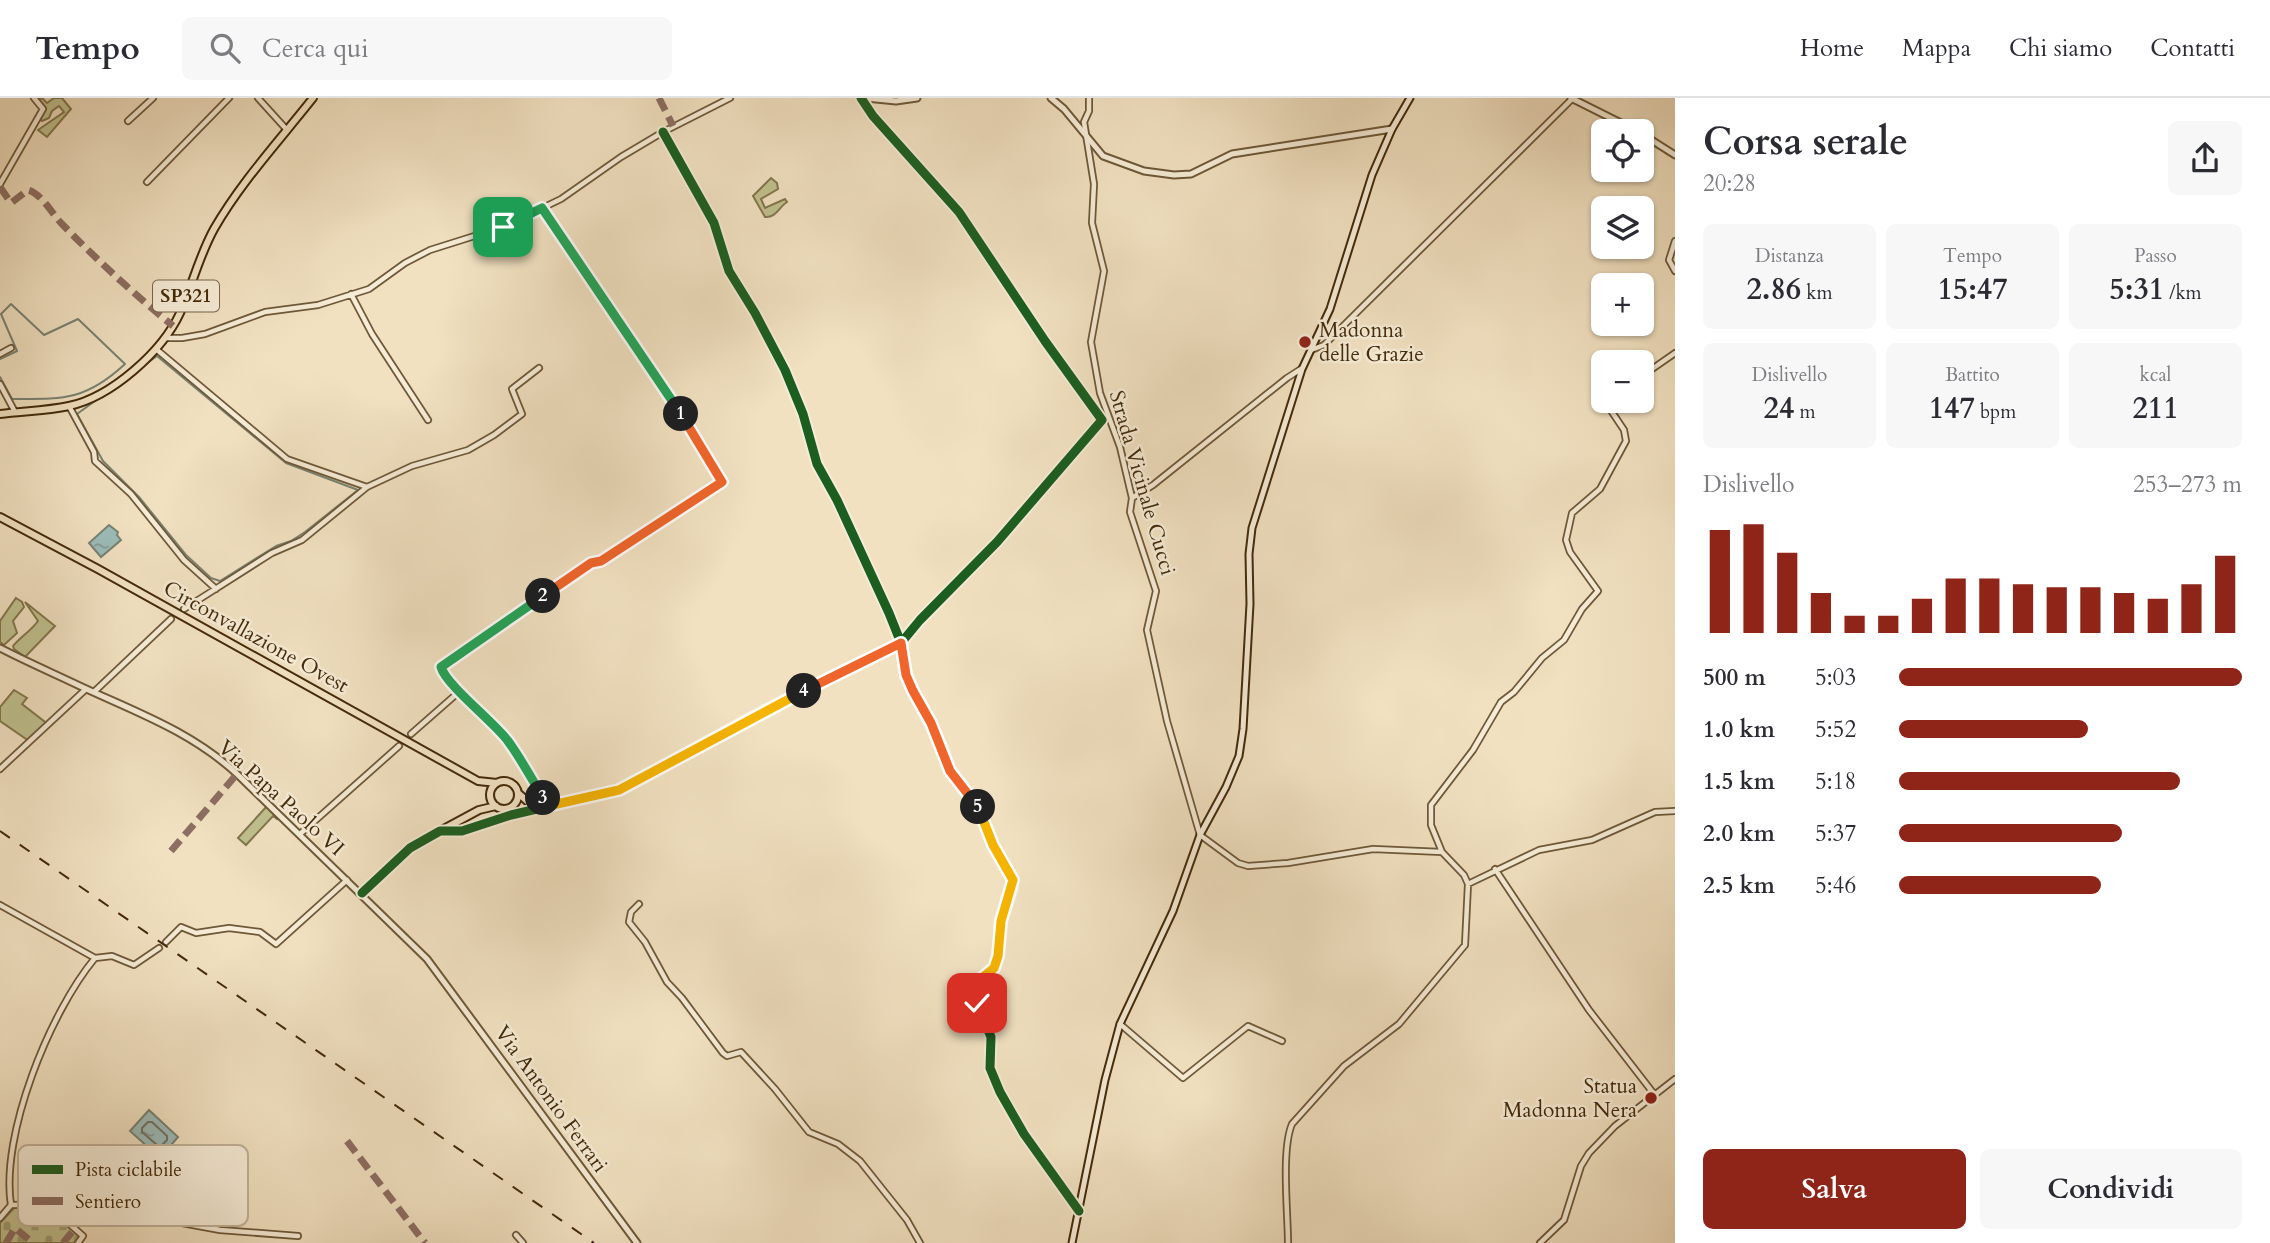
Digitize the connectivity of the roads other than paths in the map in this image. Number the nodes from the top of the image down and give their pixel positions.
1 (33, 98) edge
2 (153, 98) edge
3 (229, 98) edge
4 (258, 98) edge
5 (313, 98) edge
6 (730, 98) edge
7 (864, 98) edge
8 (917, 98) edge
9 (1051, 98) edge
10 (1090, 98) edge
11 (1410, 98) edge
12 (1572, 98) edge
13 (1613, 119) edge
14 (128, 121) dead end
15 (1392, 129) junction
16 (288, 131) junction
17 (663, 132) junction
18 (1085, 134) junction
19 (1654, 142) edge
20 (1675, 155) edge
21 (147, 183) dead end
22 (0, 184) edge
23 (542, 208) junction
24 (1675, 241) edge
25 (1675, 271) edge
26 (351, 294) junction
27 (166, 338) junction
28 (11, 348) dead end
29 (156, 349) junction
30 (1311, 350) junction
31 (1675, 353) edge
32 (0, 354) edge
33 (539, 368) dead end
34 (1654, 368) edge
35 (1302, 369) junction
36 (0, 384) edge
37 (69, 406) junction
38 (15, 412) junction
39 (1612, 413) edge
40 (0, 414) edge
41 (428, 420) dead end
42 (367, 487) junction
43 (1132, 498) junction
44 (0, 517) edge
45 (216, 589) junction
46 (184, 609) dead end
47 (171, 620) dead end
48 (901, 643) junction
49 (0, 648) edge
50 (86, 689) junction
51 (95, 691) junction
52 (460, 691) junction
53 (411, 734) dead end
54 (399, 746) dead end
55 (0, 769) edge
56 (478, 781) junction
57 (497, 783) junction
58 (518, 793) junction
59 (490, 794) junction
60 (516, 802) junction
61 (529, 803) junction
62 (496, 806) junction
63 (548, 806) junction
64 (536, 809) junction
65 (480, 810) junction
66 (1675, 811) edge
67 (440, 831) junction
68 (300, 834) junction
69 (1200, 835) junction
70 (1442, 852) junction
71 (1495, 869) junction
72 (347, 880) junction
73 (1468, 884) junction
74 (362, 893) junction
75 (639, 904) dead end
76 (0, 905) edge
77 (166, 942) dead end
78 (159, 948) dead end
79 (95, 958) junction
80 (439, 974) joint
81 (1121, 1024) junction
82 (1282, 1041) dead end
83 (1675, 1079) edge
84 (1654, 1094) junction
85 (11, 1205) junction
86 (18, 1205) edge
87 (1079, 1211) junction
88 (0, 1218) edge
89 (72, 1226) edge
90 (198, 1226) edge
91 (516, 1235) dead end
92 (298, 1236) dead end
93 (78, 1243) edge
94 (523, 1243) edge
95 (637, 1243) edge
96 (920, 1243) edge
97 (1072, 1243) edge
98 (1289, 1243) edge
99 (1540, 1243) edge

1 - 22 street
2 - 14 street
3 - 21 street
4 - 16 street
5 - 16 main road, SP321
6 - 17 street
7 - 8 street
7 - 48 street
9 - 18 street
10 - 18 street, Strada Vicinale Cucci
11 - 15 street
12 - 13 street
12 - 30 street
15 - 18 street
15 - 30 street
16 - 27 main road, SP321
17 - 23 street
17 - 48 street
18 - 43 street, Strada Vicinale Cucci
19 - 20 street
23 - 26 street
23 - 52 street
24 - 25 street
26 - 27 street
26 - 41 street
27 - 29 main road, SP321
28 - 32 street
29 - 37 main road, SP321
29 - 42 street
30 - 35 street
31 - 34 street
33 - 42 street
35 - 43 street
35 - 69 street
36 - 38 street
37 - 38 main road, SP321
37 - 45 street
38 - 40 main road, SP321
39 - 70 street
42 - 45 street
43 - 69 street, Strada Vicinale Cucci
44 - 56 main road, Circonvallazione Ovest
45 - 46 street
47 - 51 street
48 - 63 street
48 - 87 street
49 - 50 street, Via Papa Paolo VI
50 - 51 street, Via Papa Paolo VI
50 - 55 street
51 - 68 street, Via Papa Paolo VI
52 - 53 street
52 - 63 street
54 - 68 street
56 - 57 main road, Circonvallazione Ovest
56 - 59 main road
57 - 58 main road
57 - 59 main road
58 - 60 main road
58 - 61 main road
59 - 62 main road
59 - 65 main road
60 - 61 main road
60 - 62 main road
61 - 64 main road
62 - 65 main road
63 - 64 street
64 - 67 street
65 - 67 main road
66 - 71 street
67 - 74 street
68 - 72 street, Via Papa Paolo VI
69 - 70 street
69 - 81 street
70 - 73 street
71 - 73 street
71 - 84 street
72 - 74 street, Via Papa Paolo VI
72 - 77 street
73 - 98 street
74 - 80 street, Via Papa Paolo VI
75 - 96 street
76 - 79 street
78 - 79 street
79 - 85 street
80 - 95 street, Via Antonio Ferrari
81 - 82 street
81 - 87 street
83 - 84 street
84 - 99 street
85 - 86 street
85 - 88 street
87 - 97 street
89 - 93 street
90 - 92 street
91 - 94 street

